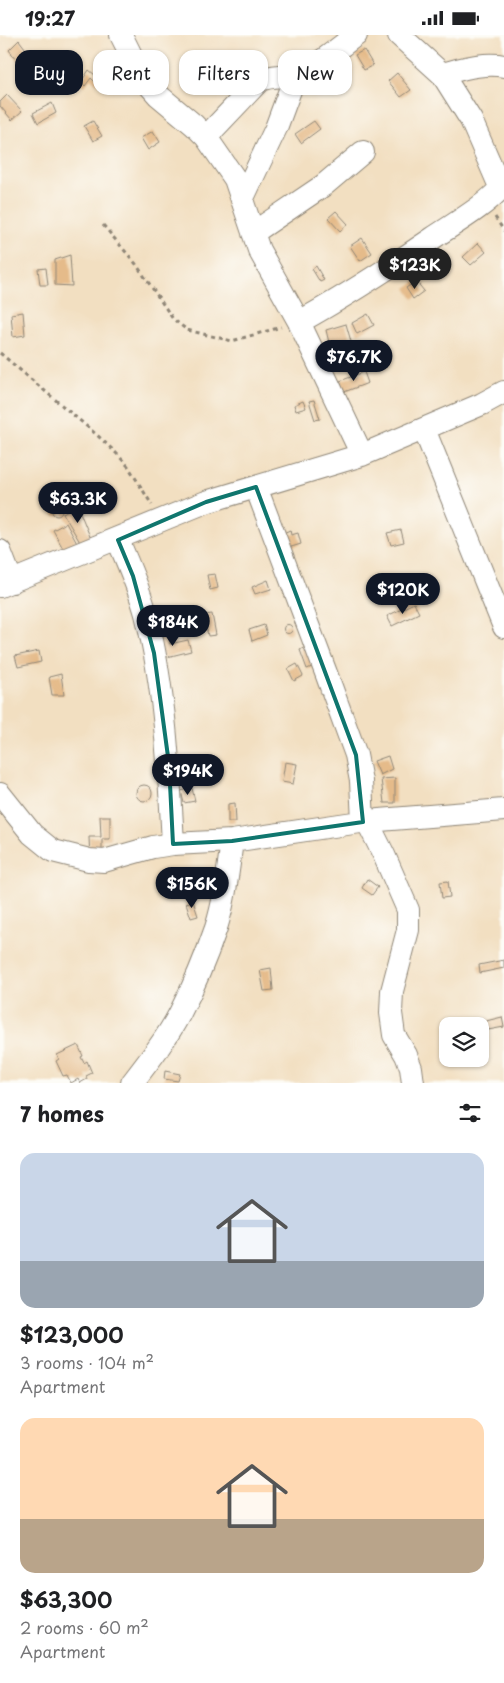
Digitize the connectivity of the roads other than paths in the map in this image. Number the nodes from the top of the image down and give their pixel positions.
1 (121, 35) edge
2 (356, 35) edge
3 (399, 35) edge
4 (335, 50) edge
5 (504, 65) edge
6 (442, 74) junction
7 (278, 75) edge
8 (288, 95) edge
9 (206, 137) junction
10 (362, 152) dead end
11 (502, 187) edge
12 (242, 200) junction
13 (253, 233) junction
14 (299, 323) junction
15 (504, 392) edge
16 (424, 429) junction
17 (362, 455) junction
18 (256, 487) junction
19 (118, 539) junction
20 (0, 551) edge
21 (6, 584) edge
22 (504, 627) edge
23 (0, 794) edge
24 (504, 809) edge
25 (365, 822) junction
26 (232, 841) junction
27 (173, 844) junction
28 (132, 1083) edge
29 (413, 1083) edge

1 - 9 street
2 - 4 street
3 - 6 street
5 - 6 street
6 - 11 street
7 - 9 street
8 - 12 street
9 - 12 street
10 - 13 street
11 - 14 street
12 - 13 street
13 - 14 street
14 - 17 street
15 - 16 street
16 - 17 street
16 - 22 street
17 - 18 street
18 - 19 street
18 - 25 street
19 - 21 street
19 - 27 street
20 - 21 street
23 - 27 street
24 - 25 street
25 - 26 street
25 - 29 street
26 - 27 street
26 - 28 street

